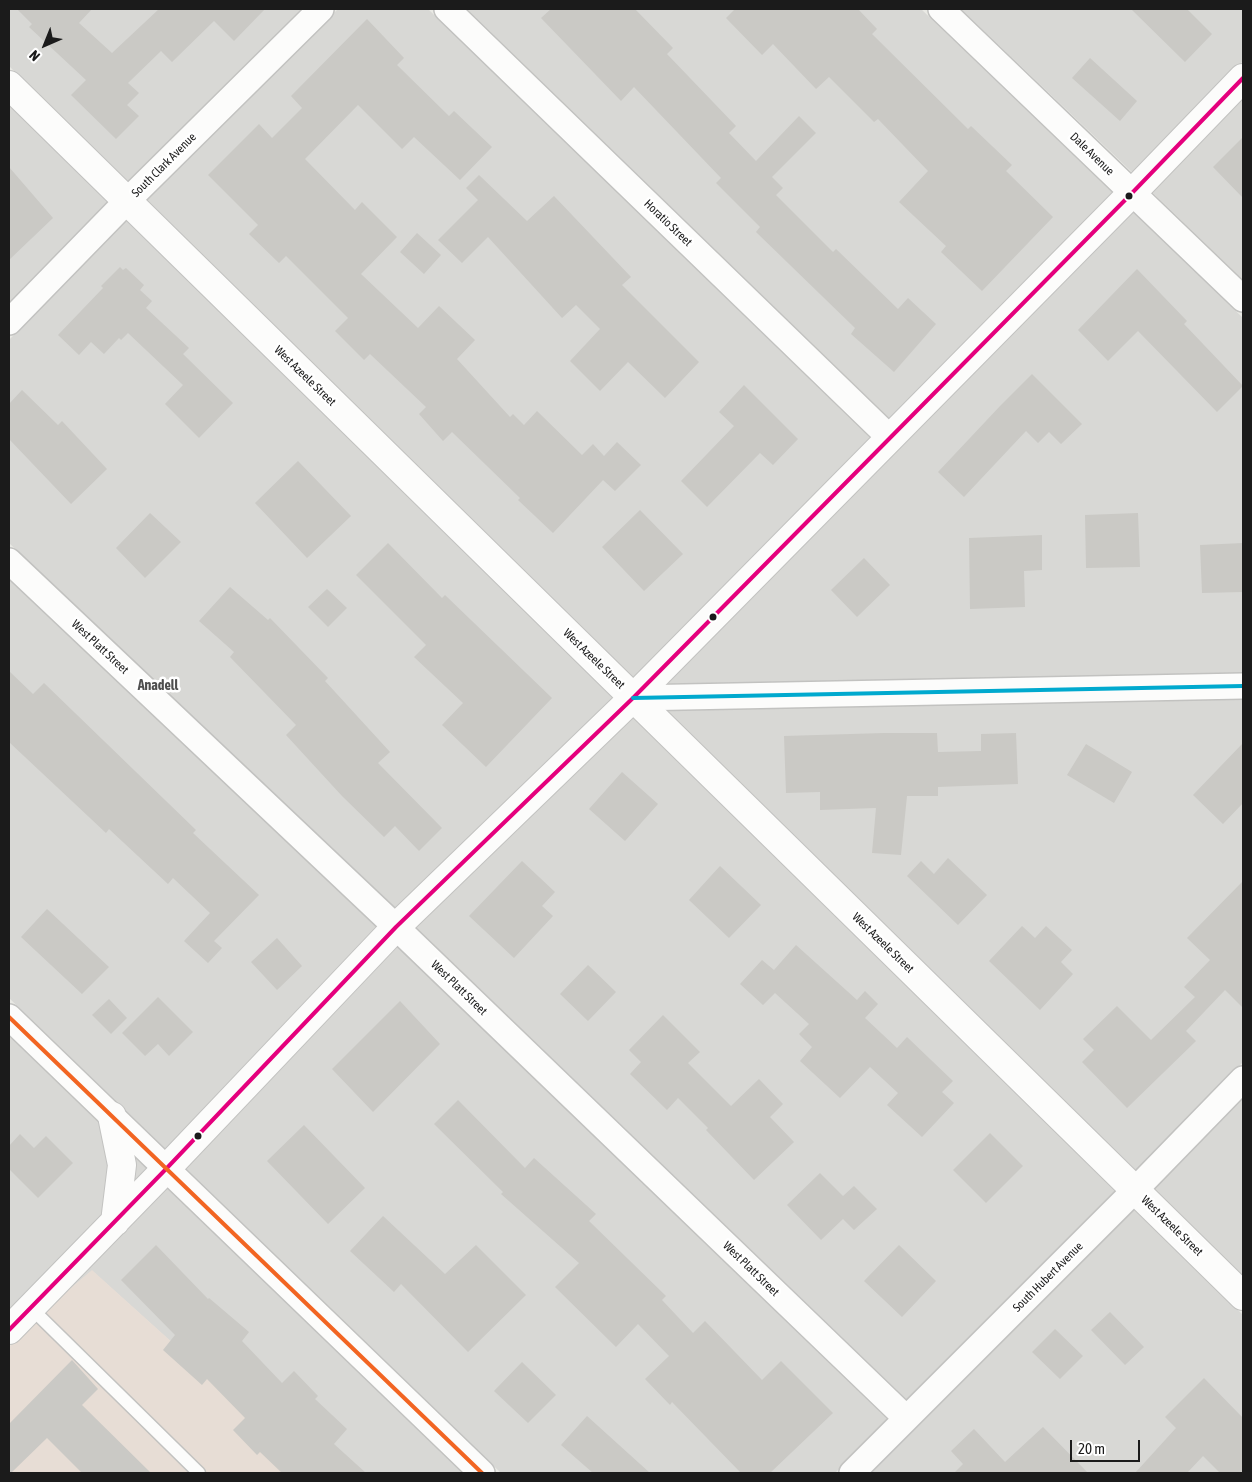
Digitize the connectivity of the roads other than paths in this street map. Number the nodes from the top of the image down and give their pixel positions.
1 (321, 9) edge
2 (447, 9) edge
3 (941, 9) edge
4 (1243, 78) edge
5 (9, 85) edge
6 (1133, 192) junction
7 (127, 202) junction
8 (1243, 299) edge
9 (9, 322) edge
10 (889, 437) junction
11 (9, 561) edge
12 (1243, 686) edge
13 (633, 698) junction
14 (396, 927) junction
15 (9, 1017) edge
16 (1243, 1079) edge
17 (112, 1116) junction
18 (166, 1169) junction
19 (1135, 1190) junction
20 (115, 1222) junction
21 (1243, 1296) edge
22 (31, 1308) junction
23 (9, 1330) edge
24 (906, 1418) junction
25 (199, 1473) edge
26 (482, 1473) edge
27 (852, 1473) edge

1 - 7 street, South Clark Avenue
2 - 10 street, Horatio Street
3 - 6 street, Dale Avenue
4 - 6 street
5 - 7 street, West Azeele Street
6 - 8 street, Dale Avenue
6 - 10 street
7 - 9 street, South Clark Avenue
7 - 13 street, West Azeele Street
10 - 13 street
11 - 14 street, West Platt Street
12 - 13 street
13 - 14 street
13 - 19 street, West Azeele Street
14 - 18 street
14 - 24 street, West Platt Street
15 - 17 street
16 - 19 street, South Hubert Avenue
17 - 18 street
17 - 20 street
18 - 20 street
18 - 26 street
19 - 21 street, West Azeele Street
19 - 24 street, South Hubert Avenue
20 - 22 street
22 - 23 street
22 - 25 lane
24 - 27 street, South Hubert Avenue

